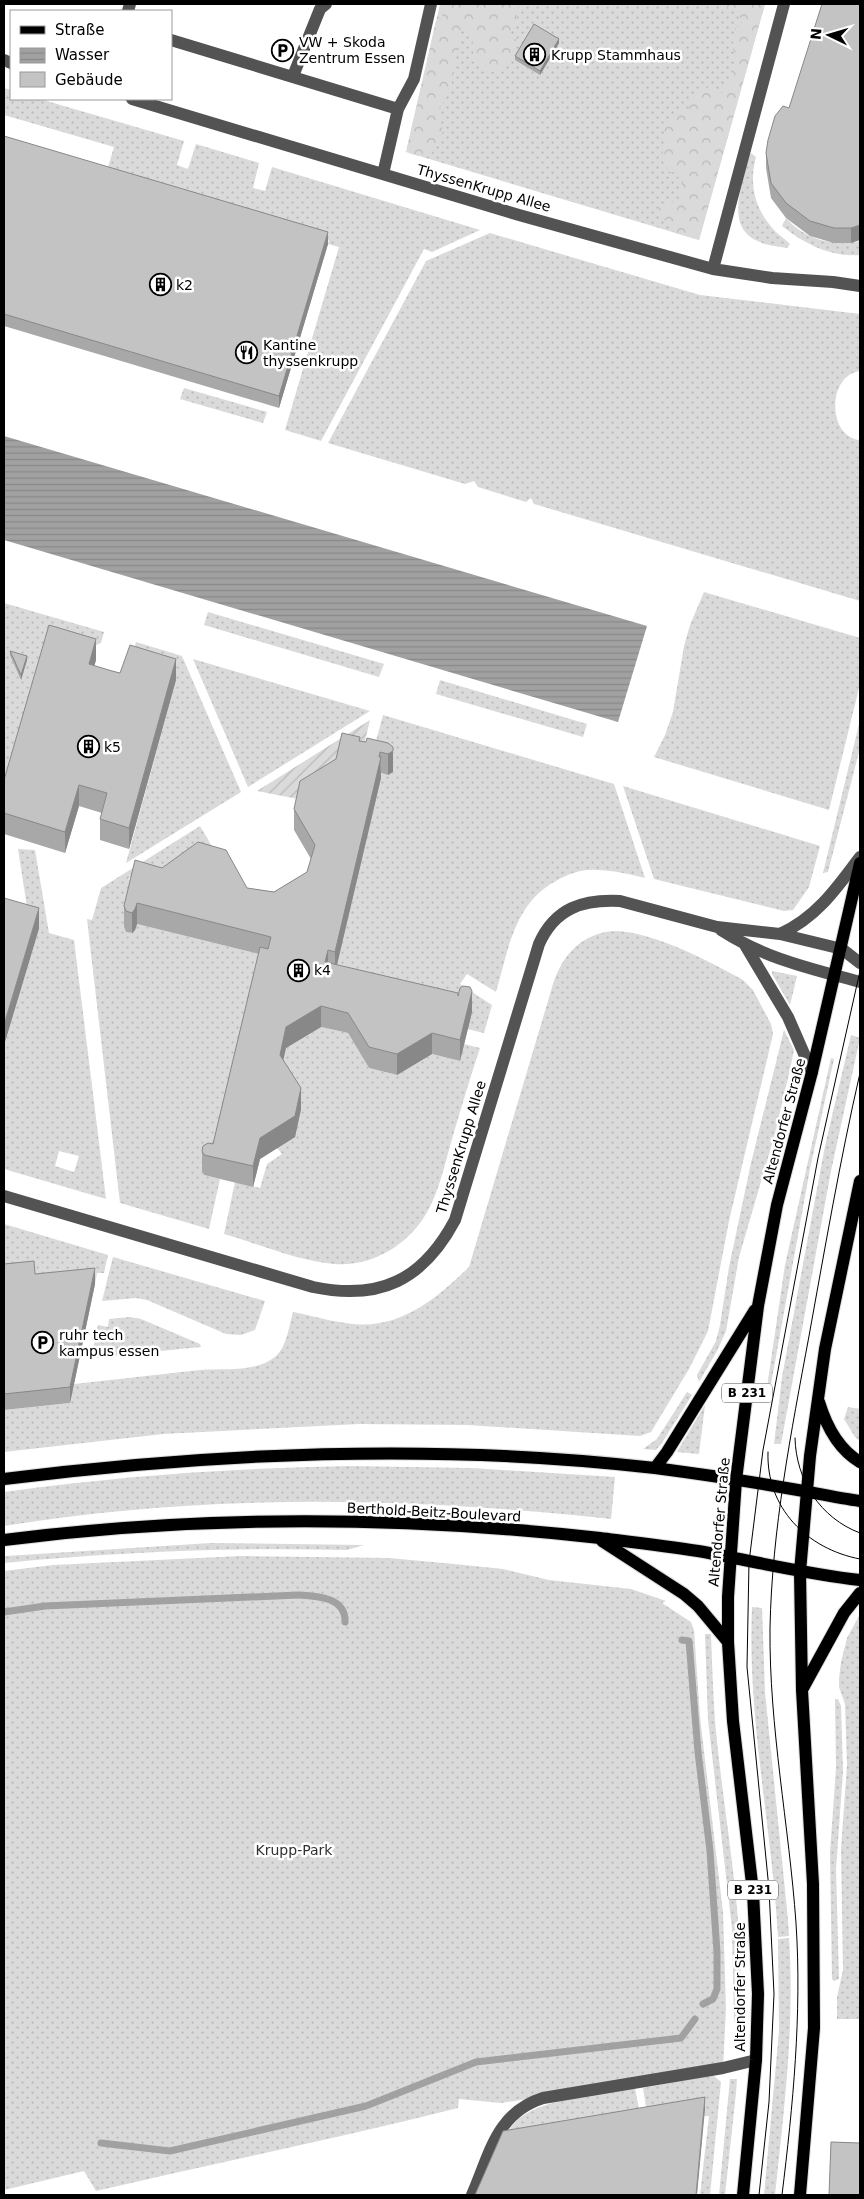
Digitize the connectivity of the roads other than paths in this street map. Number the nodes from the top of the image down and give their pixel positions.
1 (326, 4) edge
2 (431, 4) edge
3 (784, 4) edge
4 (172, 40) edge
5 (293, 76) junction
6 (135, 100) edge
7 (398, 109) junction
8 (383, 174) junction
9 (713, 270) junction
10 (860, 276) edge
11 (833, 282) junction
12 (860, 286) edge
13 (860, 857) edge
14 (860, 863) edge
15 (717, 927) junction
16 (780, 934) junction
17 (745, 945) junction
18 (842, 949) junction
19 (860, 963) edge
20 (835, 975) junction
21 (860, 982) edge
22 (812, 1072) junction
23 (860, 1181) edge
24 (4, 1196) edge
25 (758, 1306) junction
26 (818, 1399) junction
27 (860, 1462) edge
28 (655, 1468) junction
29 (4, 1479) edge
30 (736, 1480) junction
31 (806, 1492) junction
32 (860, 1501) edge
33 (598, 1538) junction
34 (4, 1540) edge
35 (730, 1558) junction
36 (800, 1572) junction
37 (860, 1580) edge
38 (860, 1593) edge
39 (728, 1642) junction
40 (802, 1690) junction
41 (756, 2060) junction
42 (472, 2195) edge
43 (743, 2195) edge
44 (800, 2195) edge

1 - 5 street
2 - 7 street
3 - 9 street
4 - 5 street
5 - 7 street
6 - 8 street, ThyssenKrupp Allee
7 - 8 street
8 - 9 street, ThyssenKrupp Allee
9 - 11 street, ThyssenKrupp Allee
10 - 11 street, ThyssenKrupp Allee
11 - 12 street, ThyssenKrupp Allee
13 - 16 street
14 - 18 main road, Altendorfer Straße / B 231
15 - 16 street, ThyssenKrupp Allee
15 - 17 street, ThyssenKrupp Allee
15 - 24 street, ThyssenKrupp Allee
16 - 18 street, ThyssenKrupp Allee
17 - 20 street, ThyssenKrupp Allee
17 - 22 street, ThyssenKrupp Allee
18 - 19 street, ThyssenKrupp Allee
18 - 20 main road, Altendorfer Straße / B 231
20 - 21 street, ThyssenKrupp Allee
20 - 22 main road, Altendorfer Straße / B 231
22 - 25 main road, Altendorfer Straße / B 231
23 - 26 main road
25 - 28 main road
25 - 30 main road, Altendorfer Straße / B 231
26 - 27 main road
26 - 31 main road
28 - 29 main road
28 - 30 main road
30 - 31 main road
30 - 35 main road, Altendorfer Straße / B 231
31 - 32 main road
31 - 36 main road
33 - 34 main road, Berthold-Beitz-Boulevard
33 - 35 main road, Berthold-Beitz-Boulevard
33 - 39 main road
35 - 36 main road, Berthold-Beitz-Boulevard
35 - 39 main road, Altendorfer Straße / B 231
36 - 37 main road, Berthold-Beitz-Boulevard
36 - 40 main road
38 - 40 main road
39 - 41 main road, Altendorfer Straße / B 231
40 - 44 main road
41 - 42 street
41 - 43 main road, Altendorfer Straße / B 231

